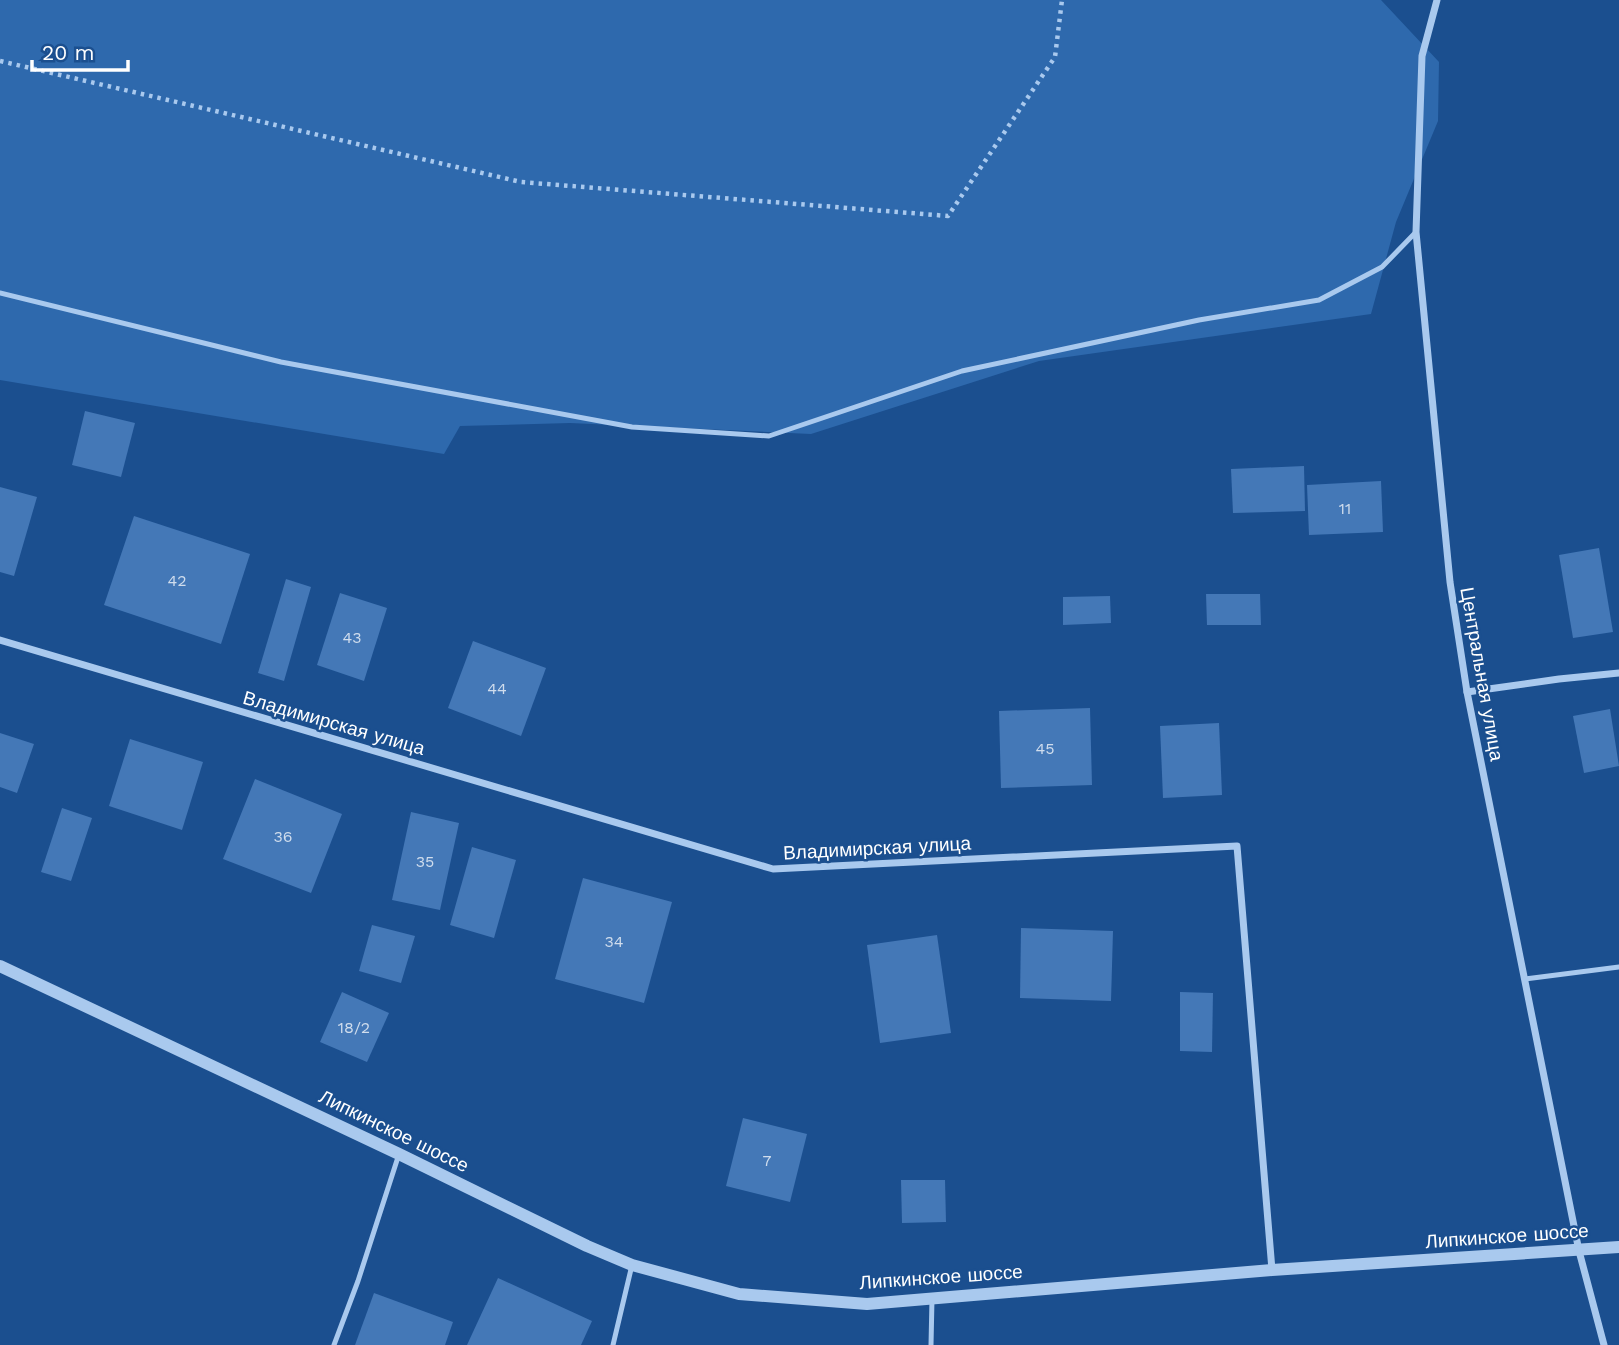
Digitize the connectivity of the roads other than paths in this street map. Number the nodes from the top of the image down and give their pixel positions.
1 (1437, 0) edge
2 (1416, 232) junction
3 (0, 293) edge
4 (0, 640) edge
5 (1619, 673) edge
6 (1467, 692) junction
7 (0, 966) edge
8 (1619, 967) edge
9 (1525, 979) junction
10 (399, 1154) junction
11 (1619, 1247) edge
12 (1579, 1251) junction
13 (632, 1265) junction
14 (1272, 1270) junction
15 (932, 1298) junction
16 (334, 1345) edge
17 (613, 1345) edge
18 (931, 1345) edge
19 (1604, 1345) edge

1 - 2 street, Центральная улица
2 - 3 lane
2 - 6 street, Центральная улица
4 - 14 street, Владимирская улица
5 - 6 street
6 - 9 street, Центральная улица
7 - 10 street, Липкинское шоссе
8 - 9 lane
9 - 12 street, Центральная улица
10 - 13 street, Липкинское шоссе
10 - 16 lane
11 - 12 street, Липкинское шоссе
12 - 14 street, Липкинское шоссе
12 - 19 street, Центральная улица
13 - 15 street, Липкинское шоссе
13 - 17 lane
14 - 15 street, Липкинское шоссе
15 - 18 lane

